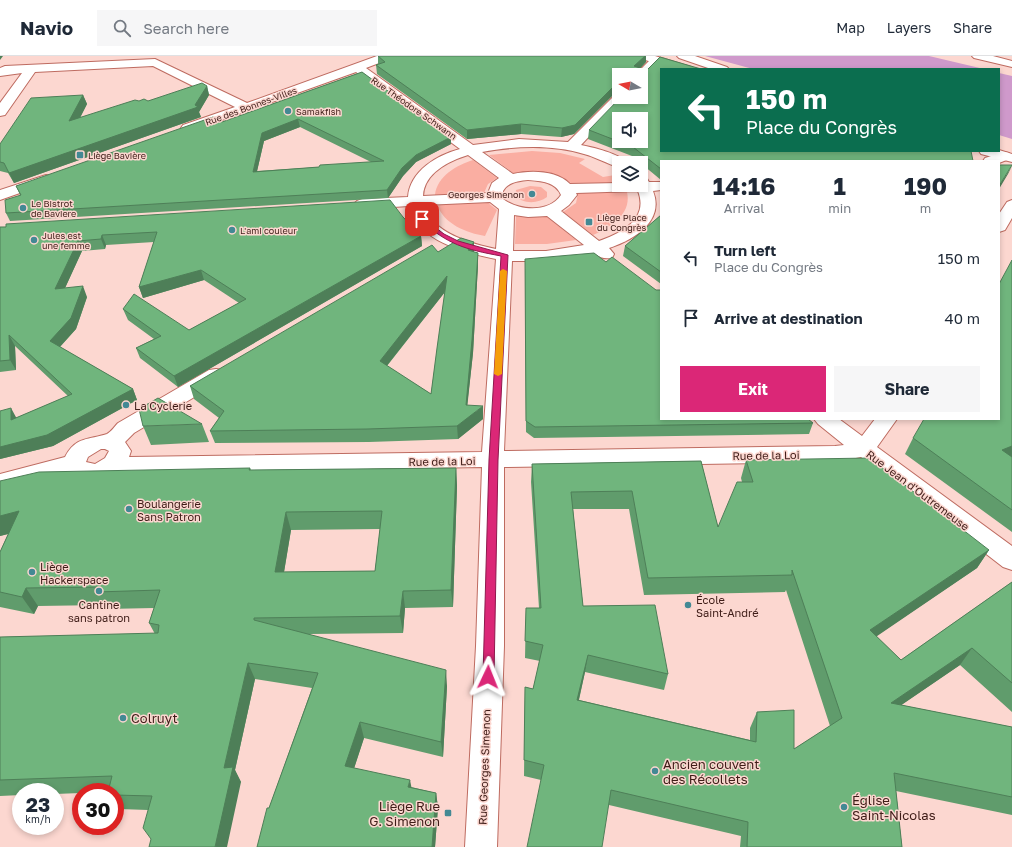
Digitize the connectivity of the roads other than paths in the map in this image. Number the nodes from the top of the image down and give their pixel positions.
1 (388, 56) edge
2 (643, 56) edge
3 (683, 56) edge
4 (981, 56) edge
5 (169, 58) dead end
6 (656, 60) junction
7 (155, 62) junction
8 (358, 62) edge
9 (1012, 64) edge
10 (648, 68) edge
11 (684, 68) edge
12 (720, 68) edge
13 (31, 69) junction
14 (0, 72) edge
15 (0, 78) edge
16 (613, 104) edge
17 (246, 107) junction
18 (0, 112) edge
19 (178, 131) edge
20 (572, 146) junction
21 (471, 150) junction
22 (990, 152) edge
23 (1008, 157) edge
24 (612, 159) edge
25 (994, 160) edge
26 (59, 174) edge
27 (510, 179) junction
28 (649, 184) edge
29 (567, 189) junction
30 (0, 195) edge
31 (414, 201) junction
32 (501, 202) junction
33 (350, 205) edge
34 (1012, 205) edge
35 (550, 210) junction
36 (1000, 226) edge
37 (449, 239) junction
38 (598, 248) junction
39 (430, 250) edge
40 (504, 255) junction
41 (617, 262) edge
42 (234, 365) edge
43 (826, 420) edge
44 (885, 420) edge
45 (864, 449) junction
46 (113, 452) junction
47 (493, 460) junction
48 (0, 482) edge
49 (1012, 560) edge
50 (481, 847) edge

1 - 8 street, Rue des Bonnes-Villes
2 - 6 street
3 - 12 street
4 - 9 street
5 - 7 street
6 - 10 street
6 - 11 street
7 - 13 street
7 - 17 street
8 - 17 street, Rue des Bonnes-Villes
8 - 21 street, Rue Théodore Schwann
13 - 14 street
13 - 18 street
14 - 15 street
16 - 20 street
17 - 19 street, Rue des Bonnes-Villes
20 - 21 street
20 - 24 street
21 - 27 street, Rue Théodore Schwann
21 - 31 street
22 - 23 street
23 - 25 street
26 - 30 street
27 - 29 street
27 - 32 street
28 - 29 street
28 - 38 street
29 - 35 street
31 - 32 street
31 - 33 street
31 - 37 street
32 - 35 street
32 - 40 street, Rue Georges Simenon
34 - 36 street
35 - 38 street
37 - 39 street
37 - 40 street
38 - 40 street
38 - 41 street
40 - 47 street, Rue Georges Simenon
42 - 46 street
43 - 45 street, Rue Jean d'Outremeuse
44 - 45 street
45 - 47 street, Rue de la Loi
45 - 49 street, Rue Jean d'Outremeuse
46 - 47 street, Rue de la Loi
46 - 48 street, Rue de la Loi
47 - 50 street, Rue Georges Simenon

